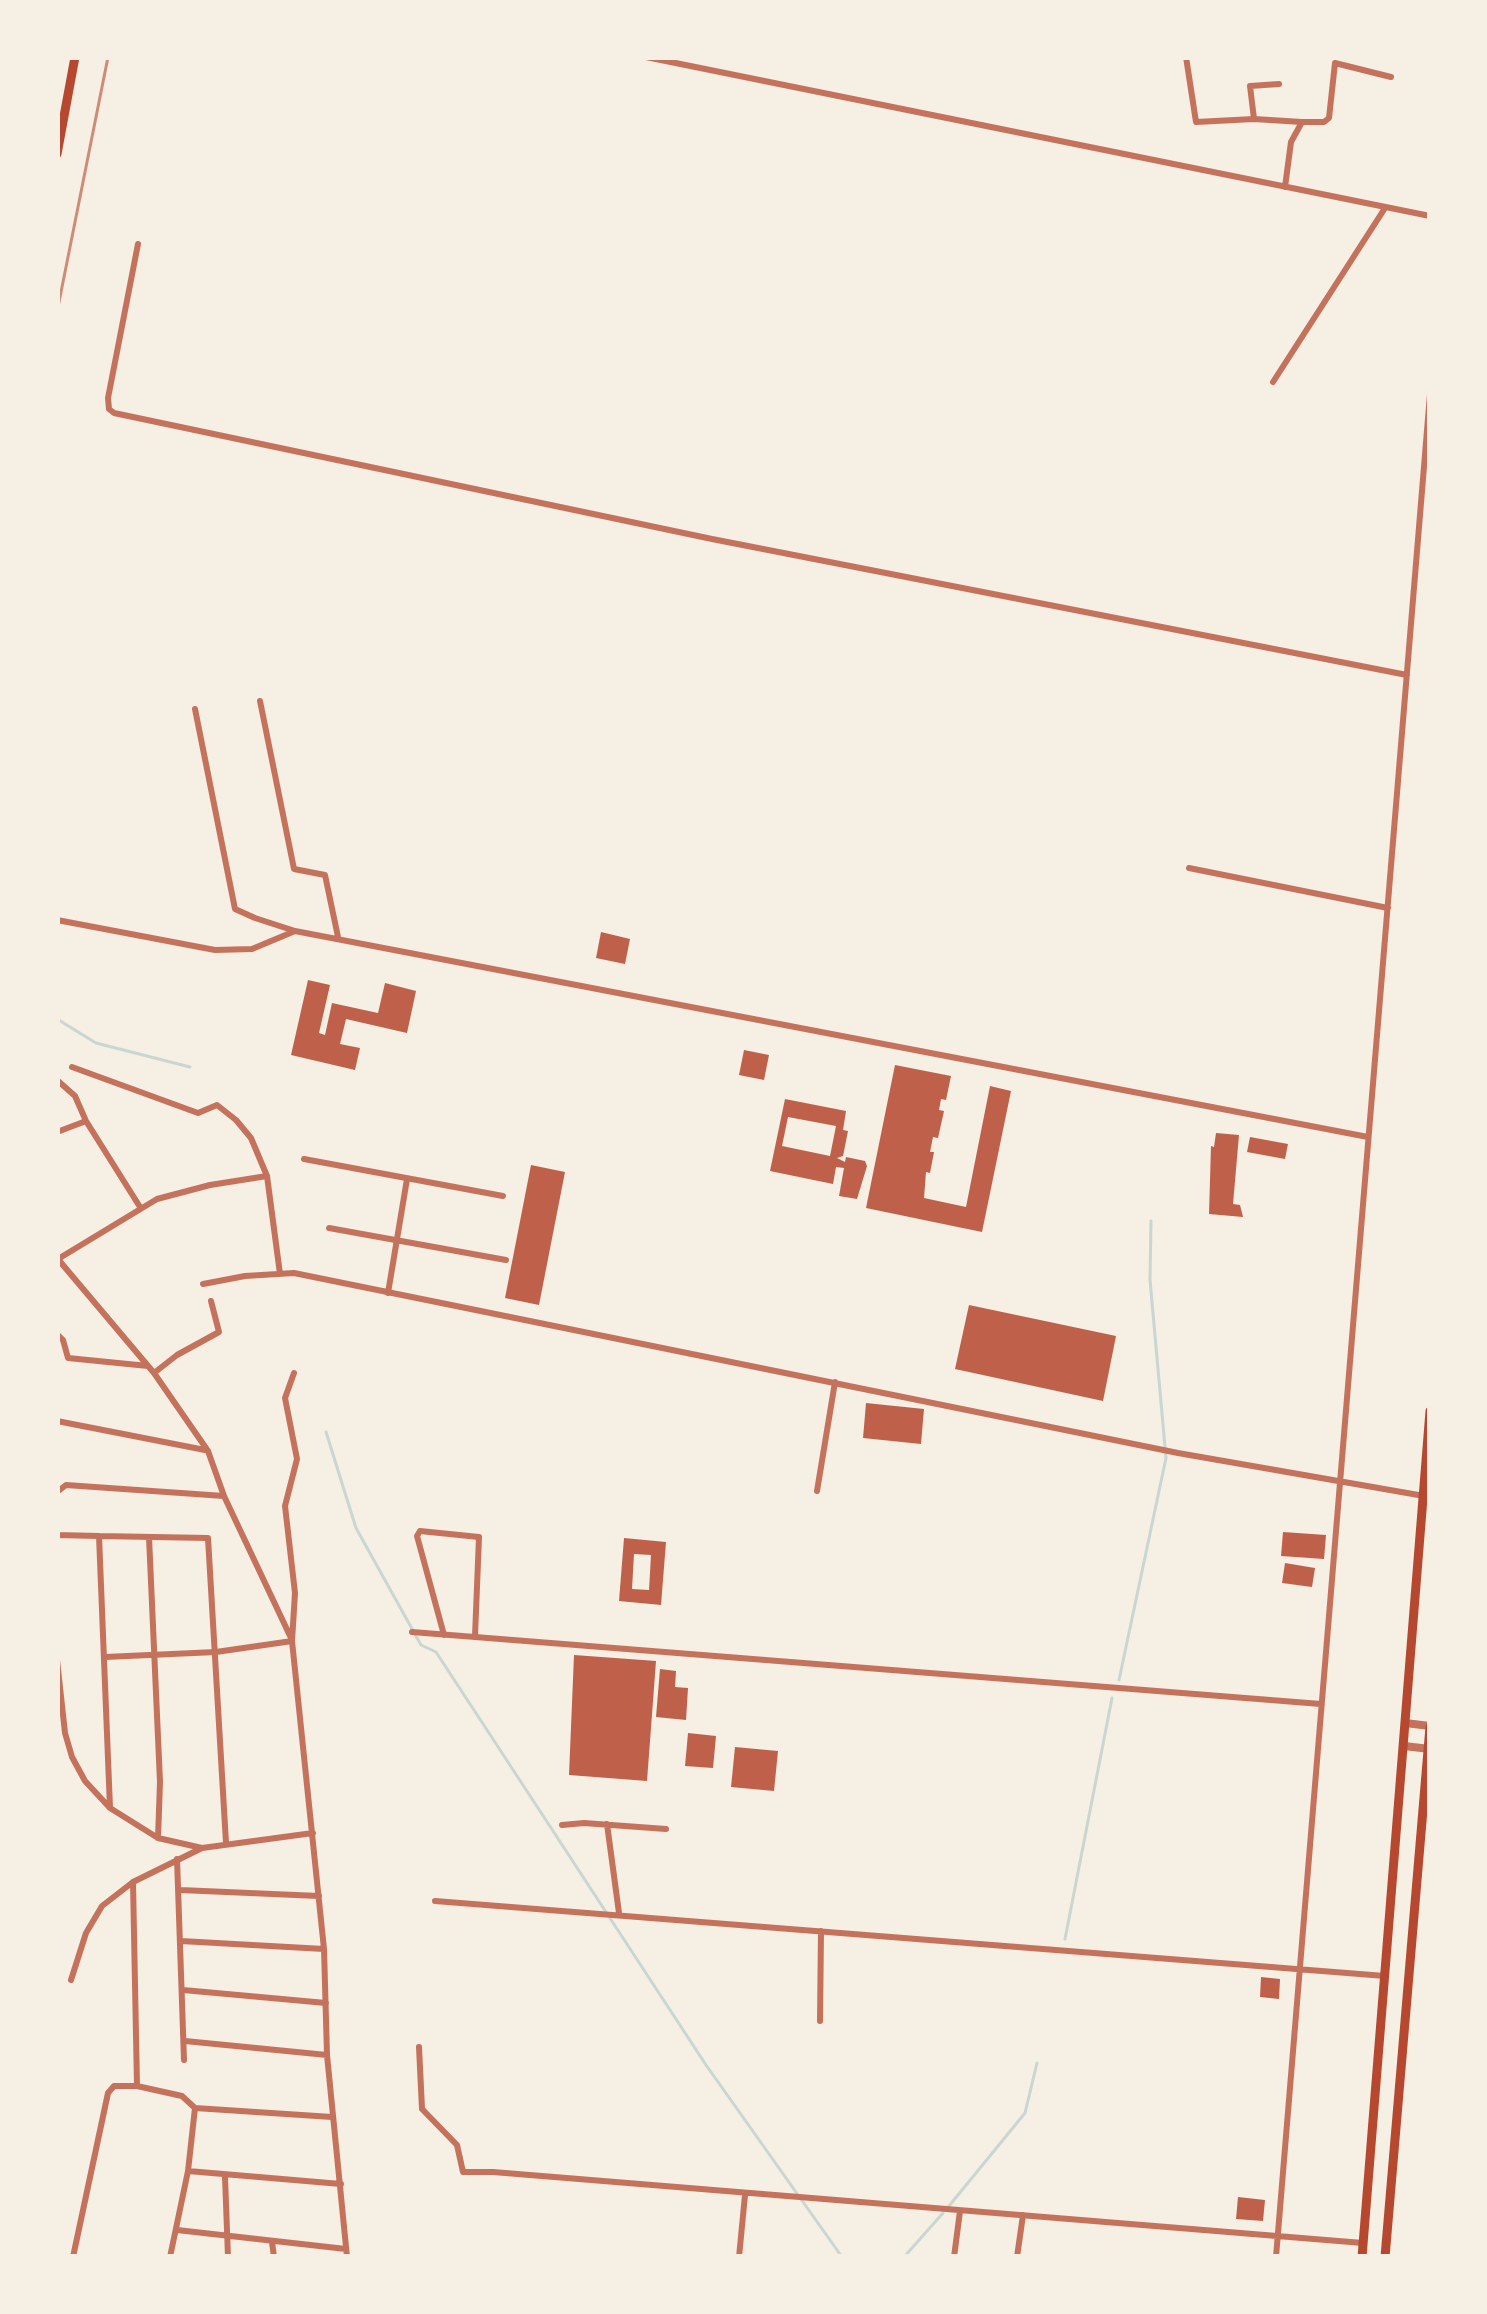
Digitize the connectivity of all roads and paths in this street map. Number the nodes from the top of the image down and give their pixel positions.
1 (75, 57) edge
2 (646, 57) edge
3 (1186, 57) edge
4 (1391, 77) dead end
5 (1279, 84) dead end
6 (1254, 119) junction
7 (1302, 122) junction
8 (57, 154) edge
9 (1285, 187) junction
10 (1385, 208) junction
11 (1430, 216) edge
12 (138, 244) dead end
13 (1273, 382) dead end
14 (1430, 394) edge
15 (1407, 675) junction
16 (260, 701) dead end
17 (195, 710) dead end
18 (1190, 868) dead end
19 (1388, 908) junction
20 (57, 920) edge
21 (295, 931) junction
22 (338, 937) junction
23 (72, 1067) dead end
24 (57, 1081) edge
25 (86, 1121) junction
26 (57, 1132) edge
27 (1368, 1137) junction
28 (304, 1159) dead end
29 (267, 1176) junction
30 (407, 1178) junction
31 (503, 1196) dead end
32 (140, 1207) junction
33 (329, 1228) dead end
34 (397, 1241) junction
35 (58, 1259) edge
36 (506, 1260) dead end
37 (280, 1274) junction
38 (203, 1284) dead end
39 (388, 1293) junction
40 (211, 1300) dead end
41 (57, 1334) edge
42 (152, 1369) junction
43 (294, 1373) dead end
44 (836, 1382) junction
45 (1430, 1411) edge
46 (57, 1421) edge
47 (208, 1451) junction
48 (1340, 1484) junction
49 (817, 1491) dead end
50 (57, 1492) edge
51 (224, 1496) junction
52 (1427, 1497) edge
53 (57, 1502) edge
54 (57, 1535) edge
55 (100, 1536) junction
56 (149, 1537) junction
57 (412, 1632) dead end
58 (444, 1635) junction
59 (476, 1636) junction
60 (292, 1641) junction
61 (216, 1652) junction
62 (154, 1654) junction
63 (104, 1657) junction
64 (1321, 1704) junction
65 (1405, 1724) junction
66 (1430, 1726) edge
67 (1404, 1746) junction
68 (1429, 1749) edge
69 (110, 1808) junction
70 (608, 1824) junction
71 (562, 1825) dead end
72 (666, 1829) dead end
73 (313, 1833) junction
74 (158, 1838) junction
75 (226, 1843) junction
76 (202, 1848) junction
77 (177, 1859) junction
78 (133, 1882) junction
79 (180, 1890) junction
80 (319, 1896) junction
81 (435, 1901) dead end
82 (619, 1913) junction
83 (821, 1931) junction
84 (182, 1941) junction
85 (324, 1949) junction
86 (1301, 1970) junction
87 (1385, 1976) junction
88 (70, 1980) dead end
89 (183, 1990) junction
90 (326, 2003) junction
91 (820, 2021) dead end
92 (184, 2041) junction
93 (419, 2047) dead end
94 (327, 2055) junction
95 (184, 2060) dead end
96 (136, 2086) junction
97 (195, 2108) junction
98 (332, 2117) junction
99 (188, 2171) junction
100 (225, 2175) junction
101 (341, 2184) junction
102 (745, 2195) junction
103 (959, 2211) junction
104 (1023, 2216) junction
105 (177, 2230) junction
106 (1277, 2236) junction
107 (227, 2237) junction
108 (272, 2242) junction
109 (1364, 2243) junction
110 (347, 2253) edge
111 (73, 2257) edge
112 (170, 2257) edge
113 (228, 2257) edge
114 (274, 2257) edge
115 (739, 2257) edge
116 (954, 2257) edge
117 (1017, 2257) edge
118 (1276, 2257) edge
119 (1362, 2257) edge
120 (1385, 2257) edge

1 - 8 main road
2 - 9 street
3 - 6 street
4 - 7 street
5 - 6 street
6 - 7 street
7 - 9 street
9 - 10 street
10 - 11 street
10 - 13 street
12 - 15 street
14 - 15 street
15 - 19 street
16 - 22 street
17 - 21 street
18 - 19 street
19 - 27 street
20 - 21 street
21 - 22 street
22 - 27 street
23 - 29 street
24 - 25 street
25 - 26 street
25 - 32 street
27 - 48 street
28 - 30 street
29 - 32 street
29 - 37 street
30 - 31 street
30 - 34 street
32 - 35 street
33 - 34 street
34 - 36 street
34 - 39 street
35 - 42 street
37 - 38 street
37 - 39 street
39 - 44 street
40 - 42 street
41 - 42 street
42 - 47 street
43 - 60 street
44 - 48 street
44 - 49 street
45 - 52 main road
46 - 47 street
47 - 51 street
48 - 52 street
48 - 64 street
50 - 51 street
51 - 60 street
52 - 65 main road
53 - 54 street
54 - 55 street
54 - 69 street
55 - 56 street
55 - 63 street
56 - 61 street
56 - 62 street
57 - 58 street
58 - 59 street
58 - 59 street
59 - 64 street
60 - 61 street
60 - 73 street
61 - 62 street
61 - 75 street
62 - 63 street
62 - 74 street
63 - 69 street
64 - 86 street
65 - 66 street
65 - 67 main road
66 - 68 main road
67 - 68 street
67 - 87 main road
68 - 120 main road
69 - 74 street
70 - 71 street
70 - 72 street
70 - 82 street
73 - 75 street
73 - 80 street
74 - 76 street
75 - 76 street
76 - 77 street
77 - 78 street
77 - 79 street
78 - 88 street
78 - 96 street
79 - 80 street
79 - 84 street
80 - 85 street
81 - 82 street
82 - 83 street
83 - 86 street
83 - 91 street
84 - 85 street
84 - 89 street
85 - 90 street
86 - 87 street
86 - 106 street
87 - 109 main road
89 - 90 street
89 - 92 street
90 - 94 street
92 - 94 street
92 - 95 street
93 - 102 street
94 - 98 street
96 - 97 street
96 - 111 street
97 - 98 street
97 - 99 street
98 - 101 street
99 - 100 street
99 - 105 street
100 - 101 street
100 - 107 street
101 - 110 street
102 - 103 street
102 - 115 street
103 - 104 street
103 - 116 street
104 - 106 street
104 - 117 street
105 - 107 street
105 - 112 street
106 - 109 street
106 - 118 street
107 - 108 street
107 - 113 street
108 - 110 street
108 - 114 street
109 - 119 main road

